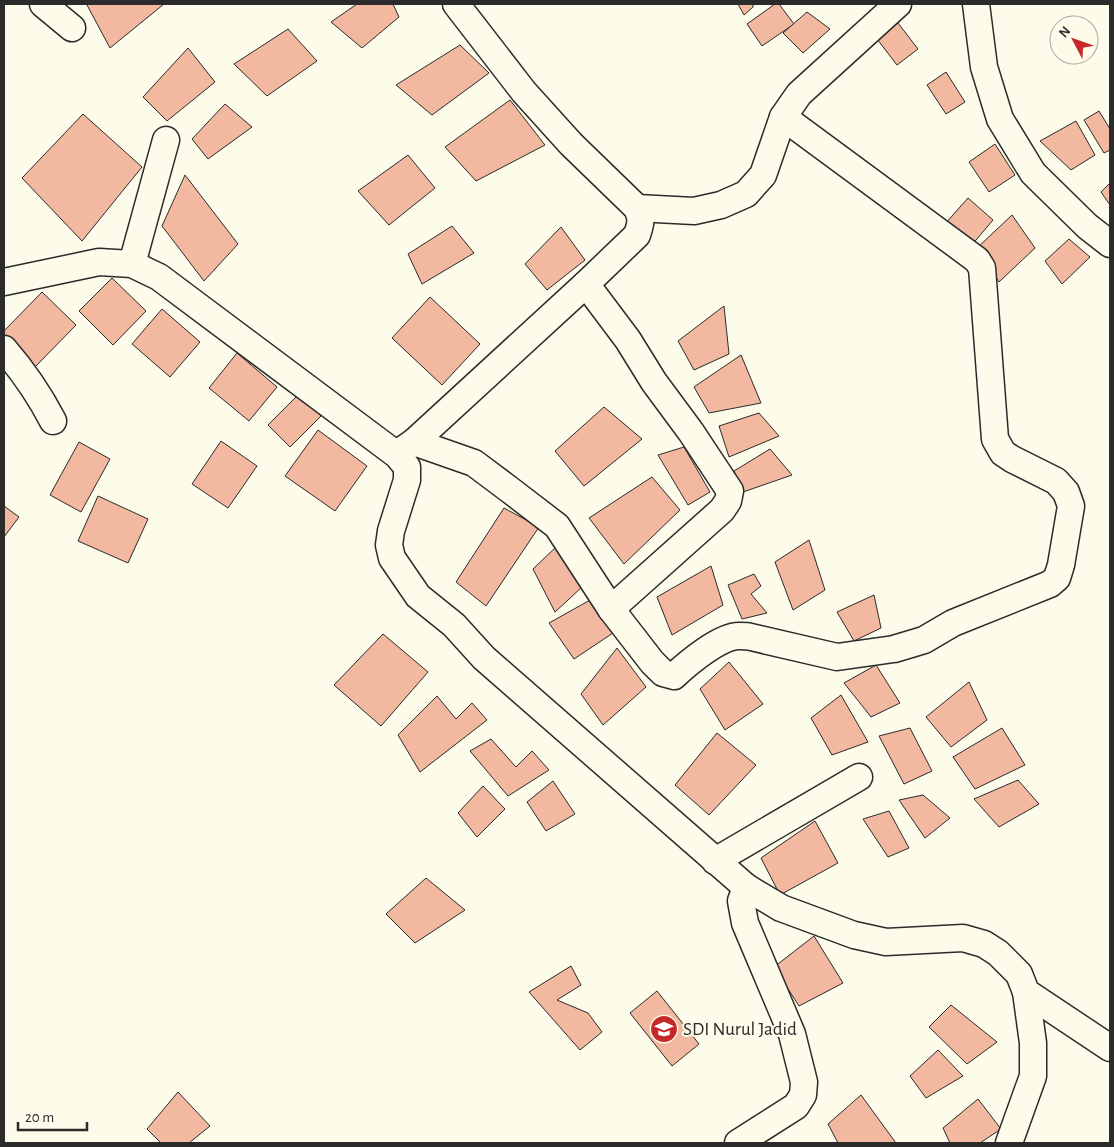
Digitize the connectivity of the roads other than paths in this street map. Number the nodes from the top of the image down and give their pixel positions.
1 (43, 4) edge
2 (456, 4) edge
3 (898, 4) edge
4 (976, 4) edge
5 (72, 28) dead end
6 (783, 118) junction
7 (166, 140) dead end
8 (638, 208) junction
9 (1110, 244) edge
10 (132, 264) junction
11 (4, 282) edge
12 (586, 284) junction
13 (4, 349) edge
14 (53, 422) dead end
15 (405, 448) junction
16 (611, 609) junction
17 (860, 777) dead end
18 (715, 861) junction
19 (746, 887) junction
20 (1026, 992) junction
21 (1110, 1048) edge
22 (738, 1143) edge
23 (1009, 1143) edge

1 - 5 street
2 - 8 street
3 - 6 street
4 - 9 street
6 - 8 street
6 - 16 street
7 - 10 street
8 - 12 street
10 - 11 street
10 - 15 street
12 - 15 street
12 - 16 street
13 - 14 street
15 - 16 street
15 - 18 street
17 - 18 street
18 - 19 street
19 - 20 street
19 - 22 street
20 - 21 street
20 - 23 street

